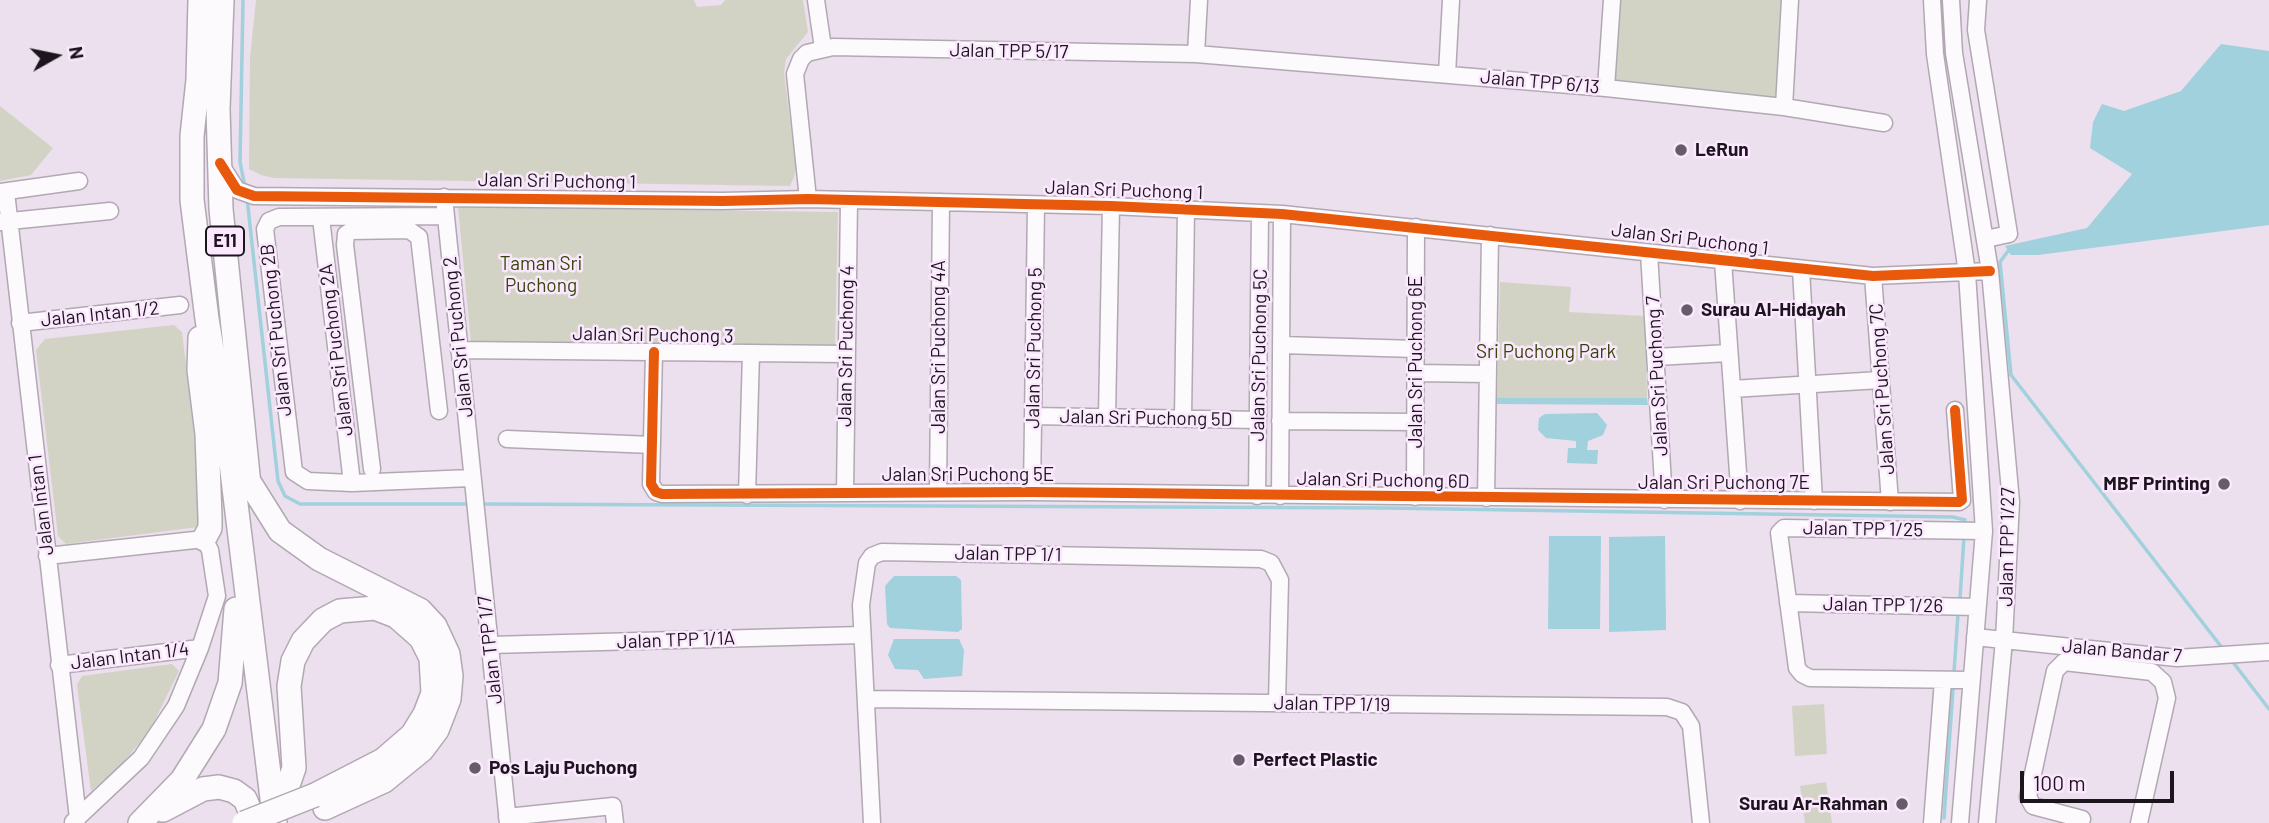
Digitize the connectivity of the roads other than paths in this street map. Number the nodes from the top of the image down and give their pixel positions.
1 (200, 0) edge
2 (222, 0) edge
3 (816, 0) edge
4 (1199, 0) edge
5 (1451, 0) edge
6 (1612, 0) edge
7 (1790, 0) edge
8 (1932, 0) edge
9 (1951, 0) edge
10 (1978, 0) edge
11 (822, 48) junction
12 (1196, 54) junction
13 (1447, 75) junction
14 (1606, 88) junction
15 (1784, 107) junction
16 (1884, 123) dead end
17 (220, 163) junction
18 (79, 181) dead end
19 (3, 192) edge
20 (246, 196) junction
21 (444, 197) junction
22 (808, 199) junction
23 (849, 200) junction
24 (941, 202) junction
25 (1036, 205) junction
26 (1111, 206) junction
27 (1186, 209) junction
28 (110, 212) dead end
29 (1260, 213) junction
30 (1282, 214) junction
31 (446, 216) junction
32 (344, 217) junction
33 (321, 218) junction
34 (4, 222) edge
35 (223, 227) junction
36 (1416, 227) junction
37 (346, 234) junction
38 (1490, 235) junction
39 (1986, 239) junction
40 (1649, 253) junction
41 (1723, 261) junction
42 (451, 266) junction
43 (424, 268) junction
44 (1801, 269) junction
45 (1990, 271) junction
46 (1967, 273) junction
47 (1873, 276) junction
48 (180, 305) dead end
49 (207, 319) junction
50 (20, 323) junction
51 (1281, 345) junction
52 (1416, 349) junction
53 (459, 351) junction
54 (654, 352) junction
55 (751, 353) junction
56 (1729, 353) junction
57 (846, 354) junction
58 (1656, 357) junction
59 (1416, 373) junction
60 (1488, 374) junction
61 (462, 376) junction
62 (435, 377) junction
63 (1880, 380) junction
64 (1808, 385) junction
65 (1732, 389) junction
66 (1955, 410) dead end
67 (439, 411) dead end
68 (1033, 416) junction
69 (1107, 416) junction
70 (1183, 418) junction
71 (1258, 420) junction
72 (1280, 421) junction
73 (1416, 422) junction
74 (507, 439) dead end
75 (652, 445) junction
76 (372, 469) dead end
77 (248, 480) junction
78 (472, 481) junction
79 (352, 483) junction
80 (938, 492) junction
81 (1032, 492) junction
82 (845, 493) junction
83 (747, 495) junction
84 (1257, 496) junction
85 (1280, 496) junction
86 (1415, 497) junction
87 (1486, 498) junction
88 (1664, 500) junction
89 (1740, 501) junction
90 (1814, 501) junction
91 (1891, 502) junction
92 (1984, 531) junction
93 (204, 539) junction
94 (47, 556) junction
95 (244, 573) junction
96 (1788, 603) junction
97 (1977, 607) junction
98 (862, 635) junction
99 (1975, 637) junction
100 (2004, 640) junction
101 (490, 645) junction
102 (200, 648) junction
103 (2269, 652) edge
104 (59, 665) junction
105 (1943, 680) junction
106 (1970, 680) junction
107 (867, 699) junction
108 (1277, 704) junction
109 (286, 792) junction
110 (320, 802) junction
111 (146, 818) edge
112 (2082, 819) dead end
113 (74, 820) edge
114 (507, 820) edge
115 (244, 823) edge
116 (255, 823) edge
117 (275, 823) edge
118 (288, 823) edge
119 (615, 823) edge
120 (872, 823) edge
121 (1701, 823) edge
122 (1933, 823) edge
123 (1960, 823) edge
124 (1987, 823) edge
125 (2139, 823) edge

1 - 49 highway, E11
2 - 17 highway, E11
3 - 11 street
4 - 12 street
5 - 13 street
6 - 14 street
7 - 15 street
8 - 46 street, Jalan TPP 1/27
9 - 39 street, Jalan TPP 1/27
10 - 39 street
11 - 12 street, Jalan TPP 5/17
11 - 22 street
12 - 13 street, Jalan TPP 6/13
13 - 14 street, Jalan TPP 6/13
14 - 15 street, Jalan TPP 6/13
15 - 16 street, Jalan TPP 6/13
17 - 20 street
17 - 35 highway, E11
18 - 19 street
19 - 34 street, Jalan Intan 1
20 - 21 street, Jalan Sri Puchong 1
20 - 35 street
21 - 22 street, Jalan Sri Puchong 1
21 - 31 street, Jalan Sri Puchong 2
22 - 23 street, Jalan Sri Puchong 1
23 - 24 street, Jalan Sri Puchong 1
23 - 57 street, Jalan Sri Puchong 4
24 - 25 street, Jalan Sri Puchong 1
24 - 80 street, Jalan Sri Puchong 4A
25 - 26 street, Jalan Sri Puchong 1
25 - 68 street, Jalan Sri Puchong 5
26 - 27 street, Jalan Sri Puchong 1
26 - 69 street
27 - 29 street, Jalan Sri Puchong 1
27 - 70 street
28 - 34 street
29 - 30 street, Jalan Sri Puchong 1
29 - 71 street, Jalan Sri Puchong 5C
30 - 36 street, Jalan Sri Puchong 1
30 - 51 street
31 - 32 street, Jalan Sri Puchong 2B
31 - 42 street, Jalan Sri Puchong 2
32 - 33 street, Jalan Sri Puchong 2B
32 - 37 street
33 - 79 street, Jalan Sri Puchong 2A
33 - 79 street, Jalan Sri Puchong 2B
34 - 50 street, Jalan Intan 1
35 - 77 highway, E11
36 - 38 street, Jalan Sri Puchong 1
36 - 52 street, Jalan Sri Puchong 6E
37 - 43 street
37 - 76 street
38 - 40 street, Jalan Sri Puchong 1
38 - 60 street
39 - 45 street, Jalan TPP 1/27
40 - 41 street, Jalan Sri Puchong 1
40 - 58 street, Jalan Sri Puchong 7
41 - 44 street, Jalan Sri Puchong 1
41 - 56 street
42 - 43 street
42 - 53 street, Jalan Sri Puchong 2
43 - 62 street
44 - 47 street, Jalan Sri Puchong 1
44 - 64 street
45 - 46 street, Jalan Sri Puchong 1
45 - 100 street, Jalan TPP 1/27
46 - 47 street, Jalan Sri Puchong 1
46 - 92 street, Jalan TPP 1/27
47 - 63 street, Jalan Sri Puchong 7C
48 - 50 street, Jalan Intan 1/2
49 - 93 highway
49 - 95 highway, E11
50 - 94 street, Jalan Intan 1
51 - 52 street
51 - 72 street
52 - 59 street, Jalan Sri Puchong 6E
53 - 54 street, Jalan Sri Puchong 3
53 - 61 street, Jalan Sri Puchong 2
54 - 55 street, Jalan Sri Puchong 3
54 - 75 street
55 - 57 street, Jalan Sri Puchong 3
55 - 83 street
56 - 58 street
56 - 65 street
57 - 82 street, Jalan Sri Puchong 4
58 - 88 street, Jalan Sri Puchong 7
59 - 60 street
59 - 73 street, Jalan Sri Puchong 6E
60 - 87 street
61 - 62 street
61 - 78 street, Jalan Sri Puchong 2
62 - 67 street
63 - 64 street
63 - 91 street, Jalan Sri Puchong 7C
64 - 65 street
64 - 90 street
65 - 89 street
66 - 91 street, Jalan Sri Puchong 7E
68 - 69 street, Jalan Sri Puchong 5D
68 - 81 street, Jalan Sri Puchong 5
69 - 70 street, Jalan Sri Puchong 5D
70 - 71 street, Jalan Sri Puchong 5D
71 - 84 street, Jalan Sri Puchong 5C
72 - 73 street
72 - 85 street
73 - 86 street, Jalan Sri Puchong 6E
74 - 75 street
75 - 83 street, Jalan Sri Puchong 5E
77 - 109 highway, E11
77 - 110 highway
78 - 79 street
78 - 101 street, Jalan TPP 1/7
80 - 81 street, Jalan Sri Puchong 5E
80 - 82 street, Jalan Sri Puchong 5E
81 - 84 street, Jalan Sri Puchong 5E
82 - 83 street, Jalan Sri Puchong 5E
84 - 85 street, Jalan Sri Puchong 5E
85 - 86 street, Jalan Sri Puchong 6D
86 - 87 street, Jalan Sri Puchong 6D
87 - 88 street, Jalan Sri Puchong 7E
88 - 89 street, Jalan Sri Puchong 7E
89 - 90 street, Jalan Sri Puchong 7E
90 - 91 street, Jalan Sri Puchong 7E
92 - 96 street, Jalan TPP 1/25
92 - 97 street, Jalan TPP 1/27
93 - 94 street
93 - 102 street
94 - 104 street, Jalan Intan 1
95 - 111 highway
95 - 117 highway, E11
96 - 97 street, Jalan TPP 1/26
96 - 105 street, Jalan TPP 1/25
97 - 99 street, Jalan TPP 1/27
98 - 101 street, Jalan TPP 1/1A
98 - 107 street, Jalan TPP 1/1
98 - 108 street, Jalan TPP 1/1
99 - 100 street, Jalan Bandar 7
99 - 106 street, Jalan TPP 1/27
100 - 103 street, Jalan Bandar 7
100 - 124 street, Jalan TPP 1/27
101 - 114 street, Jalan TPP 1/7
102 - 104 street, Jalan Intan 1/4
102 - 113 street
104 - 113 street, Jalan Intan 1
105 - 106 street, Jalan TPP 1/25
105 - 122 street
106 - 123 street, Jalan TPP 1/27
107 - 108 street, Jalan TPP 1/19
107 - 120 street, Jalan TPP 1/1
108 - 121 street, Jalan TPP 1/19
109 - 110 highway
109 - 118 highway, E11
110 - 115 highway, bridge
110 - 118 highway
111 - 116 highway
112 - 125 street
114 - 119 street

